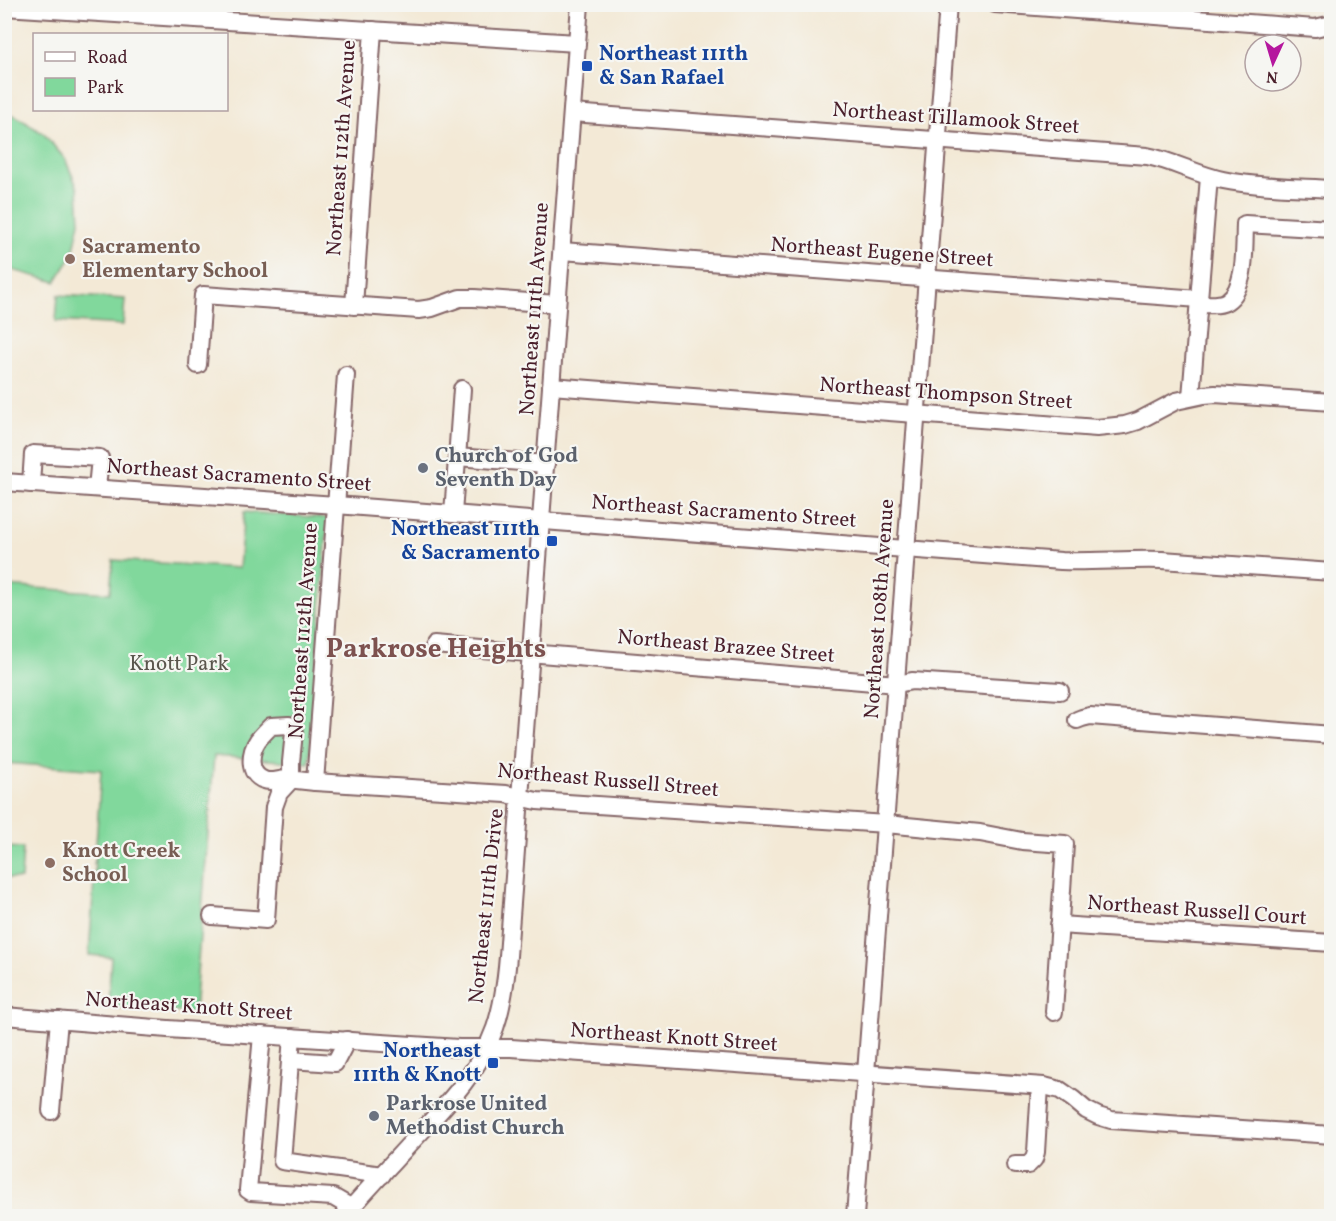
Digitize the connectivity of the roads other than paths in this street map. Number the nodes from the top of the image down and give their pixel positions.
1 (580, 4) edge
2 (948, 4) edge
3 (995, 4) edge
4 (4, 7) edge
5 (1110, 9) edge
6 (236, 13) edge
7 (1332, 24) edge
8 (373, 30) junction
9 (577, 43) junction
10 (572, 113) junction
11 (938, 141) junction
12 (1209, 177) junction
13 (1332, 189) edge
14 (1332, 229) edge
15 (562, 250) junction
16 (927, 279) junction
17 (1199, 302) junction
18 (557, 304) junction
19 (354, 306) junction
20 (198, 365) dead end
21 (346, 375) dead end
22 (551, 386) junction
23 (462, 389) dead end
24 (1191, 397) junction
25 (1332, 402) edge
26 (917, 414) junction
27 (457, 457) junction
28 (546, 464) junction
29 (4, 482) edge
30 (31, 484) junction
31 (97, 488) junction
32 (336, 505) junction
33 (453, 514) junction
34 (541, 521) junction
35 (907, 549) junction
36 (1332, 572) edge
37 (434, 645) dead end
38 (531, 653) junction
39 (897, 684) junction
40 (1060, 692) dead end
41 (1077, 720) dead end
42 (1332, 735) edge
43 (315, 782) junction
44 (520, 797) junction
45 (886, 824) junction
46 (213, 916) dead end
47 (1059, 925) junction
48 (1332, 943) edge
49 (1054, 1012) dead end
50 (4, 1016) edge
51 (58, 1020) junction
52 (262, 1035) junction
53 (292, 1037) junction
54 (347, 1040) junction
55 (486, 1048) junction
56 (290, 1060) junction
57 (866, 1074) junction
58 (1040, 1086) junction
59 (51, 1111) dead end
60 (1332, 1135) edge
61 (1015, 1165) dead end
62 (382, 1174) junction
63 (348, 1212) edge
64 (855, 1216) edge

1 - 9 street, Northeast 111th Avenue
2 - 11 street, Northeast 108th Avenue
3 - 5 street
4 - 6 street
5 - 7 street
6 - 8 street
8 - 9 street
8 - 19 street, Northeast 112th Avenue
9 - 10 street, Northeast 111th Avenue
10 - 11 street, Northeast Tillamook Street
10 - 15 street, Northeast 111th Avenue
11 - 12 street, Northeast Tillamook Street
11 - 16 street, Northeast 108th Avenue
12 - 13 street, Northeast Tillamook Street
12 - 17 street
14 - 17 street, Northeast Eugene Street
15 - 16 street, Northeast Eugene Street
15 - 18 street, Northeast 111th Avenue
16 - 17 street, Northeast Eugene Street
16 - 26 street, Northeast 108th Avenue
17 - 24 street
18 - 19 street
18 - 22 street, Northeast 111th Avenue
19 - 20 street
21 - 32 street, Northeast 112th Avenue
22 - 26 street, Northeast Thompson Street
22 - 28 street, Northeast 111th Avenue
23 - 27 street
24 - 25 street, Northeast Thompson Street
24 - 26 street, Northeast Thompson Street
26 - 35 street, Northeast 108th Avenue
27 - 28 street
27 - 33 street
28 - 34 street, Northeast 111th Avenue
29 - 30 street, Northeast Sacramento Street
30 - 31 street, Northeast Sacramento Street
30 - 31 street
31 - 32 street, Northeast Sacramento Street
32 - 33 street, Northeast Sacramento Street
32 - 43 street, Northeast 112th Avenue
33 - 34 street, Northeast Sacramento Street
34 - 35 street, Northeast Sacramento Street
34 - 38 street, Northeast 111th Avenue
35 - 36 street, Northeast Sacramento Street
35 - 39 street, Northeast 108th Avenue
37 - 38 street, Northeast Brazee Street
38 - 39 street, Northeast Brazee Street
38 - 44 street, Northeast 111th Avenue
39 - 40 street, Northeast Brazee Street
39 - 45 street, Northeast 108th Avenue
41 - 42 street
43 - 44 street, Northeast Russell Street
43 - 46 street, Northeast Russell Street
44 - 45 street, Northeast Russell Street
44 - 55 street, Northeast 111th Drive
45 - 47 street, Northeast Russell Street
45 - 57 street, Northeast 108th Avenue
47 - 48 street, Northeast Russell Court
47 - 49 street
50 - 51 street, Northeast Knott Street
51 - 52 street, Northeast Knott Street
51 - 59 street
52 - 53 street, Northeast Knott Street
52 - 63 street
53 - 54 street, Northeast Knott Street
53 - 56 street
54 - 55 street, Northeast Knott Street
54 - 56 street
55 - 57 street, Northeast Knott Street
55 - 62 street, Northeast 111th Drive
56 - 62 street
57 - 58 street, Northeast Knott Street
57 - 64 street, Northeast 108th Avenue
58 - 60 street, Northeast Knott Street
58 - 61 street
62 - 63 street, Northeast 111th Drive

